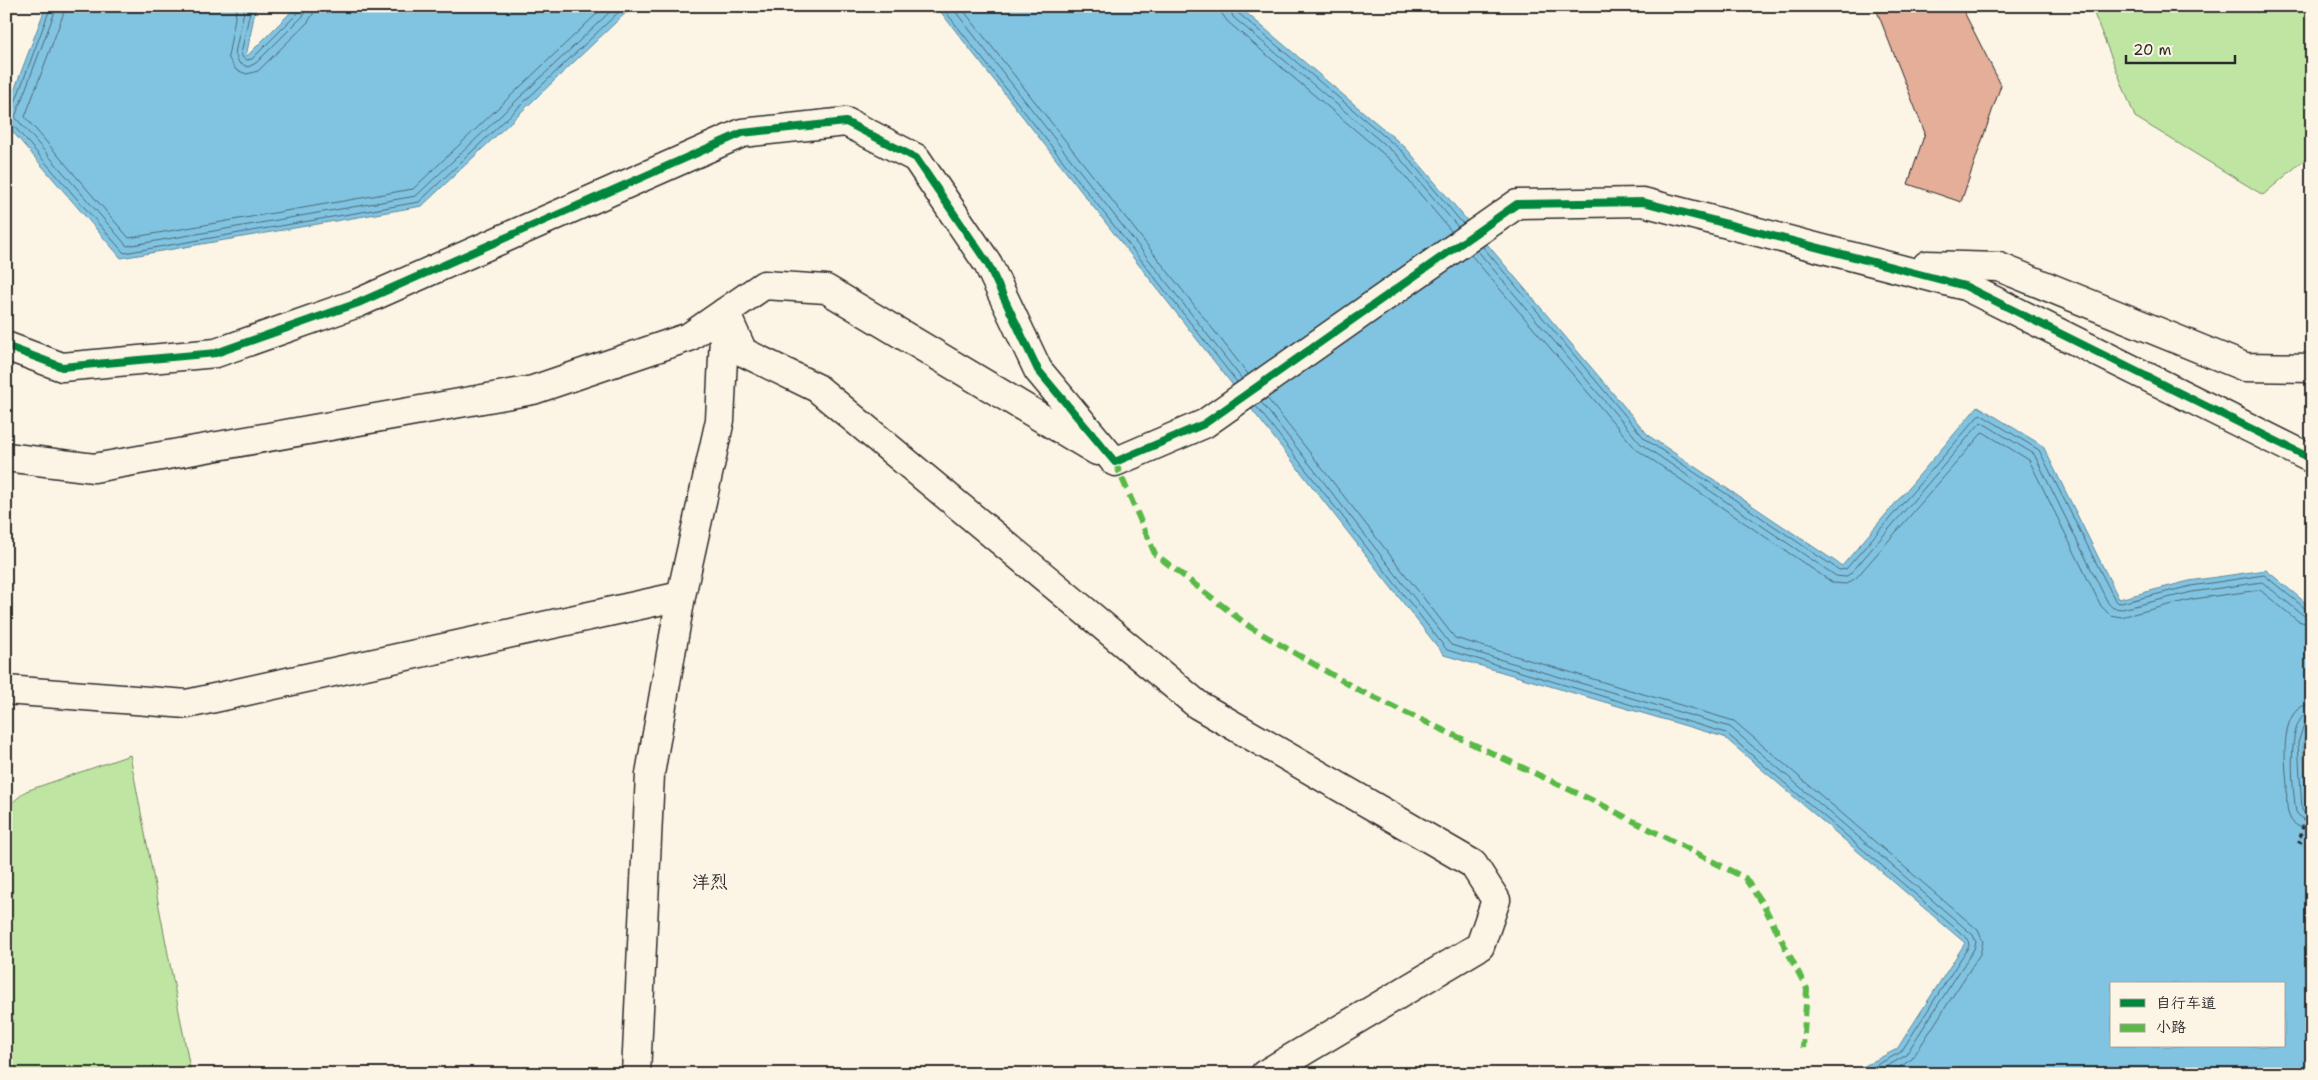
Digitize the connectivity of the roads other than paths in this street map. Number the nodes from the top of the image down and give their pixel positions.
1 (1881, 264) junction
2 (725, 312) junction
3 (6, 346) edge
4 (2312, 368) edge
5 (6, 458) edge
6 (2312, 459) edge
7 (1115, 462) junction
8 (681, 596) junction
9 (6, 690) edge
10 (636, 1074) edge
11 (1265, 1074) edge

1 - 4 street
1 - 6 street
1 - 7 street
2 - 5 street
2 - 7 street
2 - 8 street
2 - 11 street
3 - 7 street
8 - 9 street
8 - 10 street

